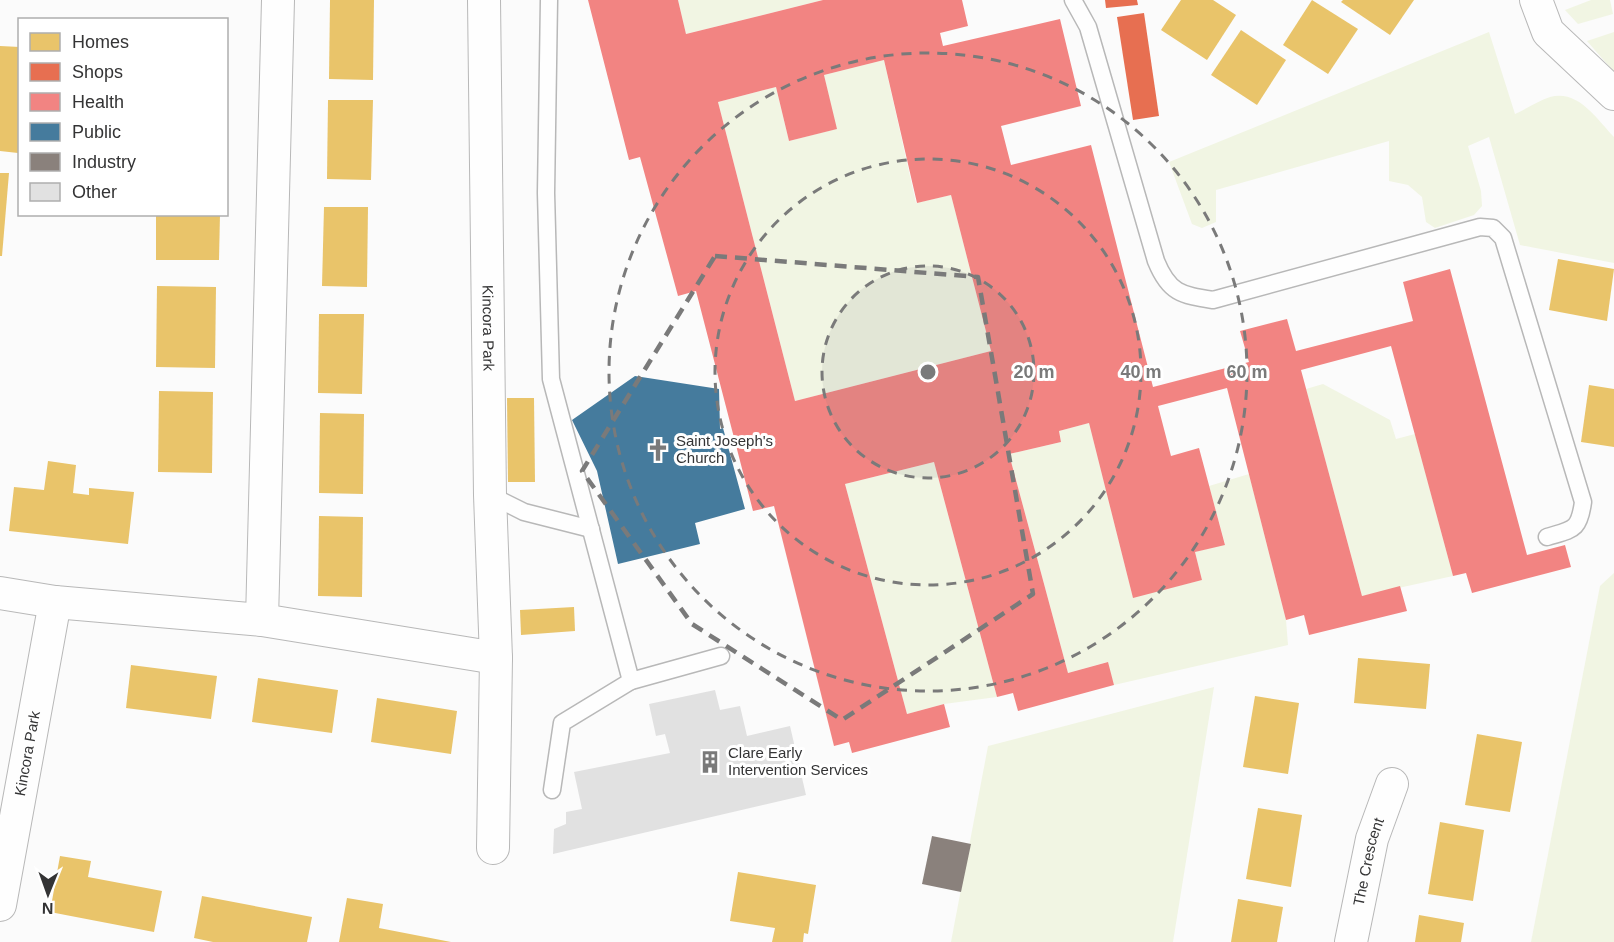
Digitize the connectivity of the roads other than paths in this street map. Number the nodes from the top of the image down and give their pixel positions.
1 (278, 0) edge
2 (484, 0) edge
3 (549, 0) edge
4 (1073, 0) edge
5 (1536, 0) edge
6 (1614, 94) edge
7 (490, 495) junction
8 (591, 530) junction
9 (1547, 537) dead end
10 (0, 593) edge
11 (55, 602) junction
12 (262, 620) junction
13 (721, 656) dead end
14 (496, 658) junction
15 (631, 681) junction
16 (1392, 784) dead end
17 (552, 790) dead end
18 (493, 848) dead end
19 (0, 904) edge
20 (1351, 942) edge

1 - 12 street
2 - 7 street, Kincora Park
3 - 8 lane
4 - 9 lane
5 - 6 street
7 - 8 lane
7 - 14 street, Kincora Park
8 - 15 lane
10 - 11 street
11 - 12 street
11 - 19 street, Kincora Park
12 - 14 street
13 - 15 lane
14 - 18 street, Kincora Park
15 - 17 lane
16 - 20 street, The Crescent

